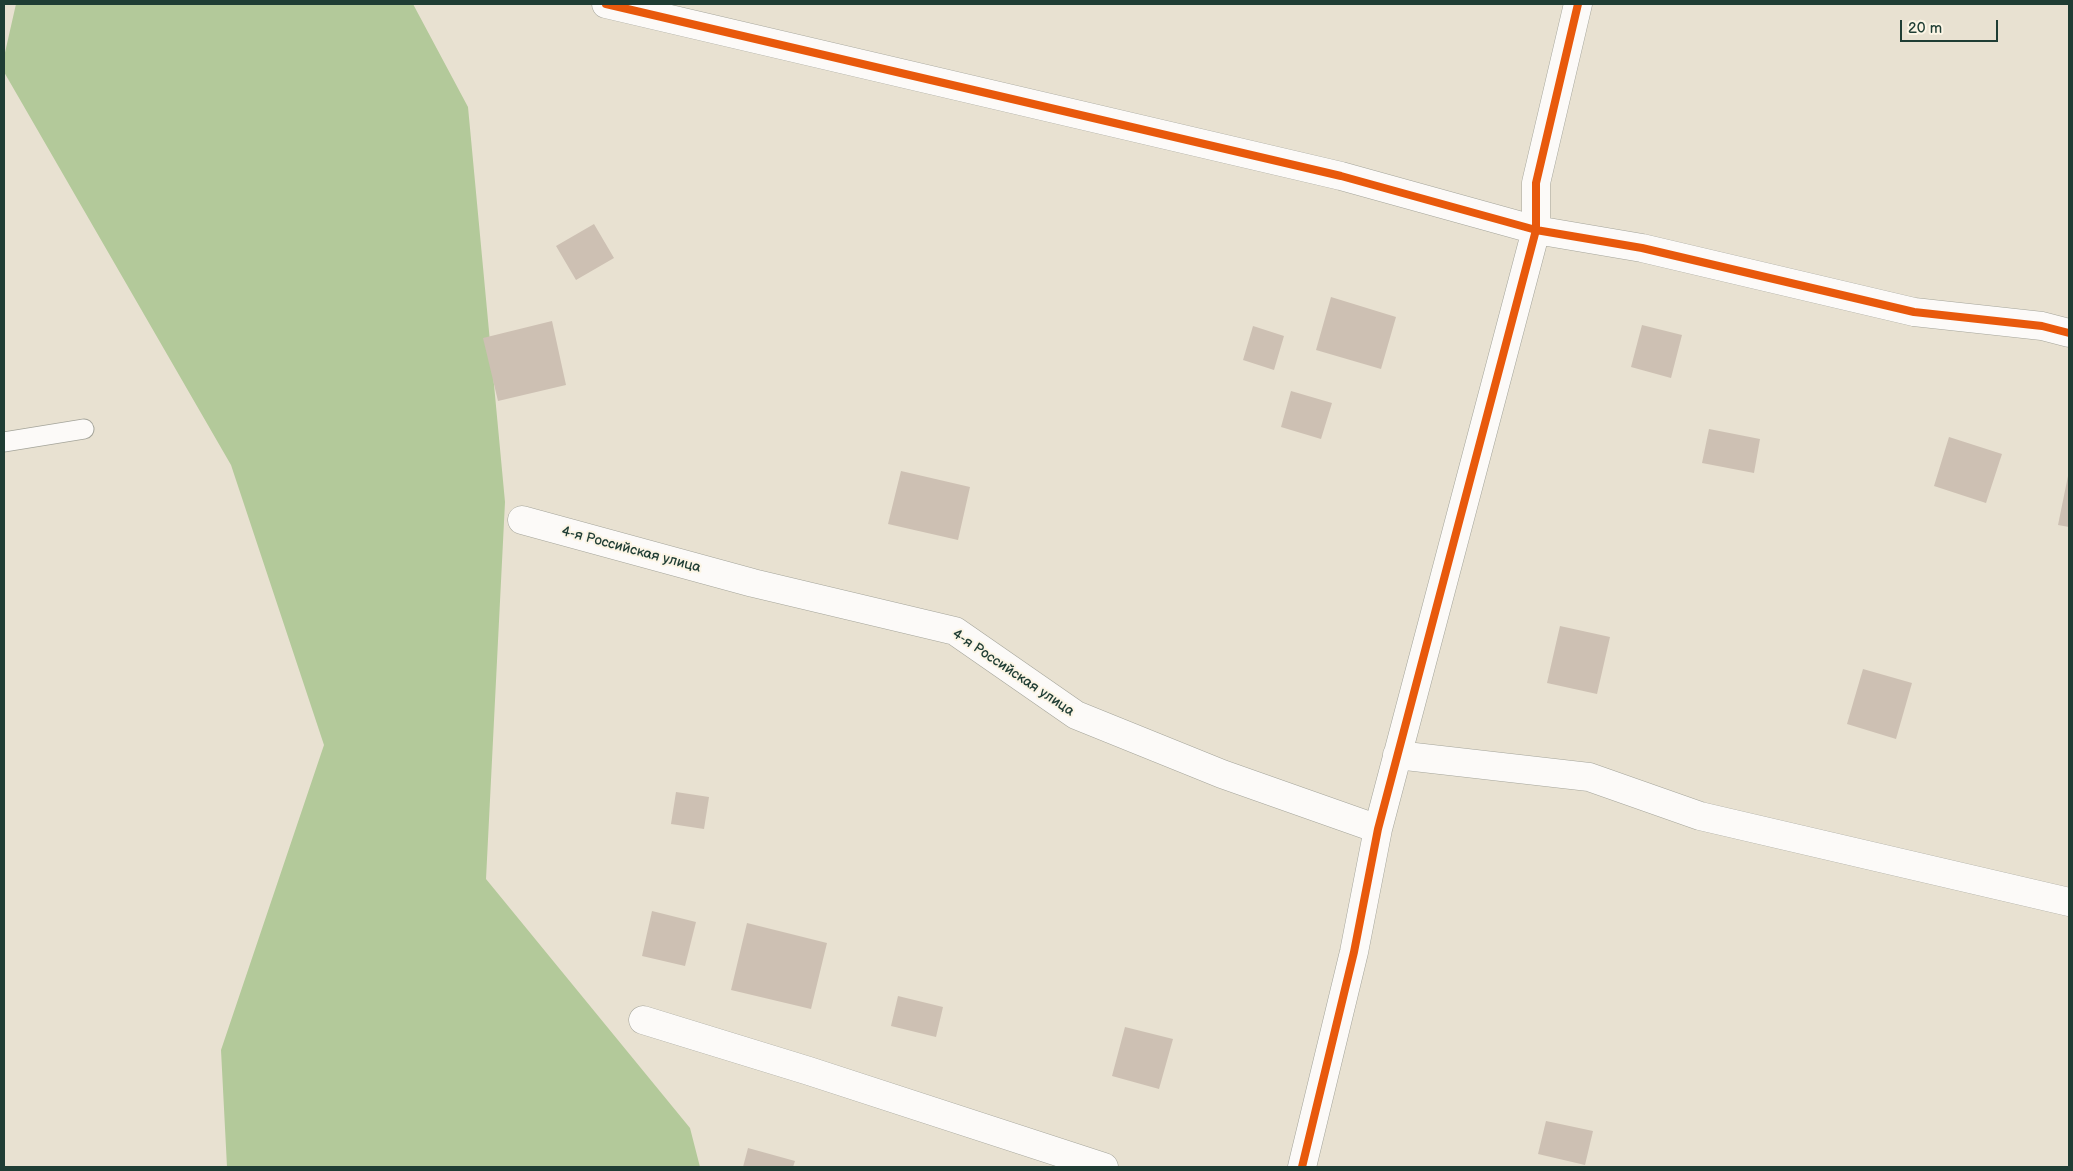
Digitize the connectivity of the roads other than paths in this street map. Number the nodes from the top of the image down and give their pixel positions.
1 (606, 4) edge
2 (1578, 4) edge
3 (1536, 230) junction
4 (2069, 333) edge
5 (84, 429) dead end
6 (4, 442) edge
7 (522, 520) dead end
8 (1397, 755) junction
9 (1378, 829) junction
10 (2069, 902) edge
11 (643, 1020) dead end
12 (1104, 1167) edge
13 (1302, 1167) edge

1 - 3 street
2 - 3 street
3 - 4 street
3 - 8 street
5 - 6 lane
7 - 9 street, 4-я Российская улица
8 - 9 street
8 - 10 street
9 - 13 street
11 - 12 street

